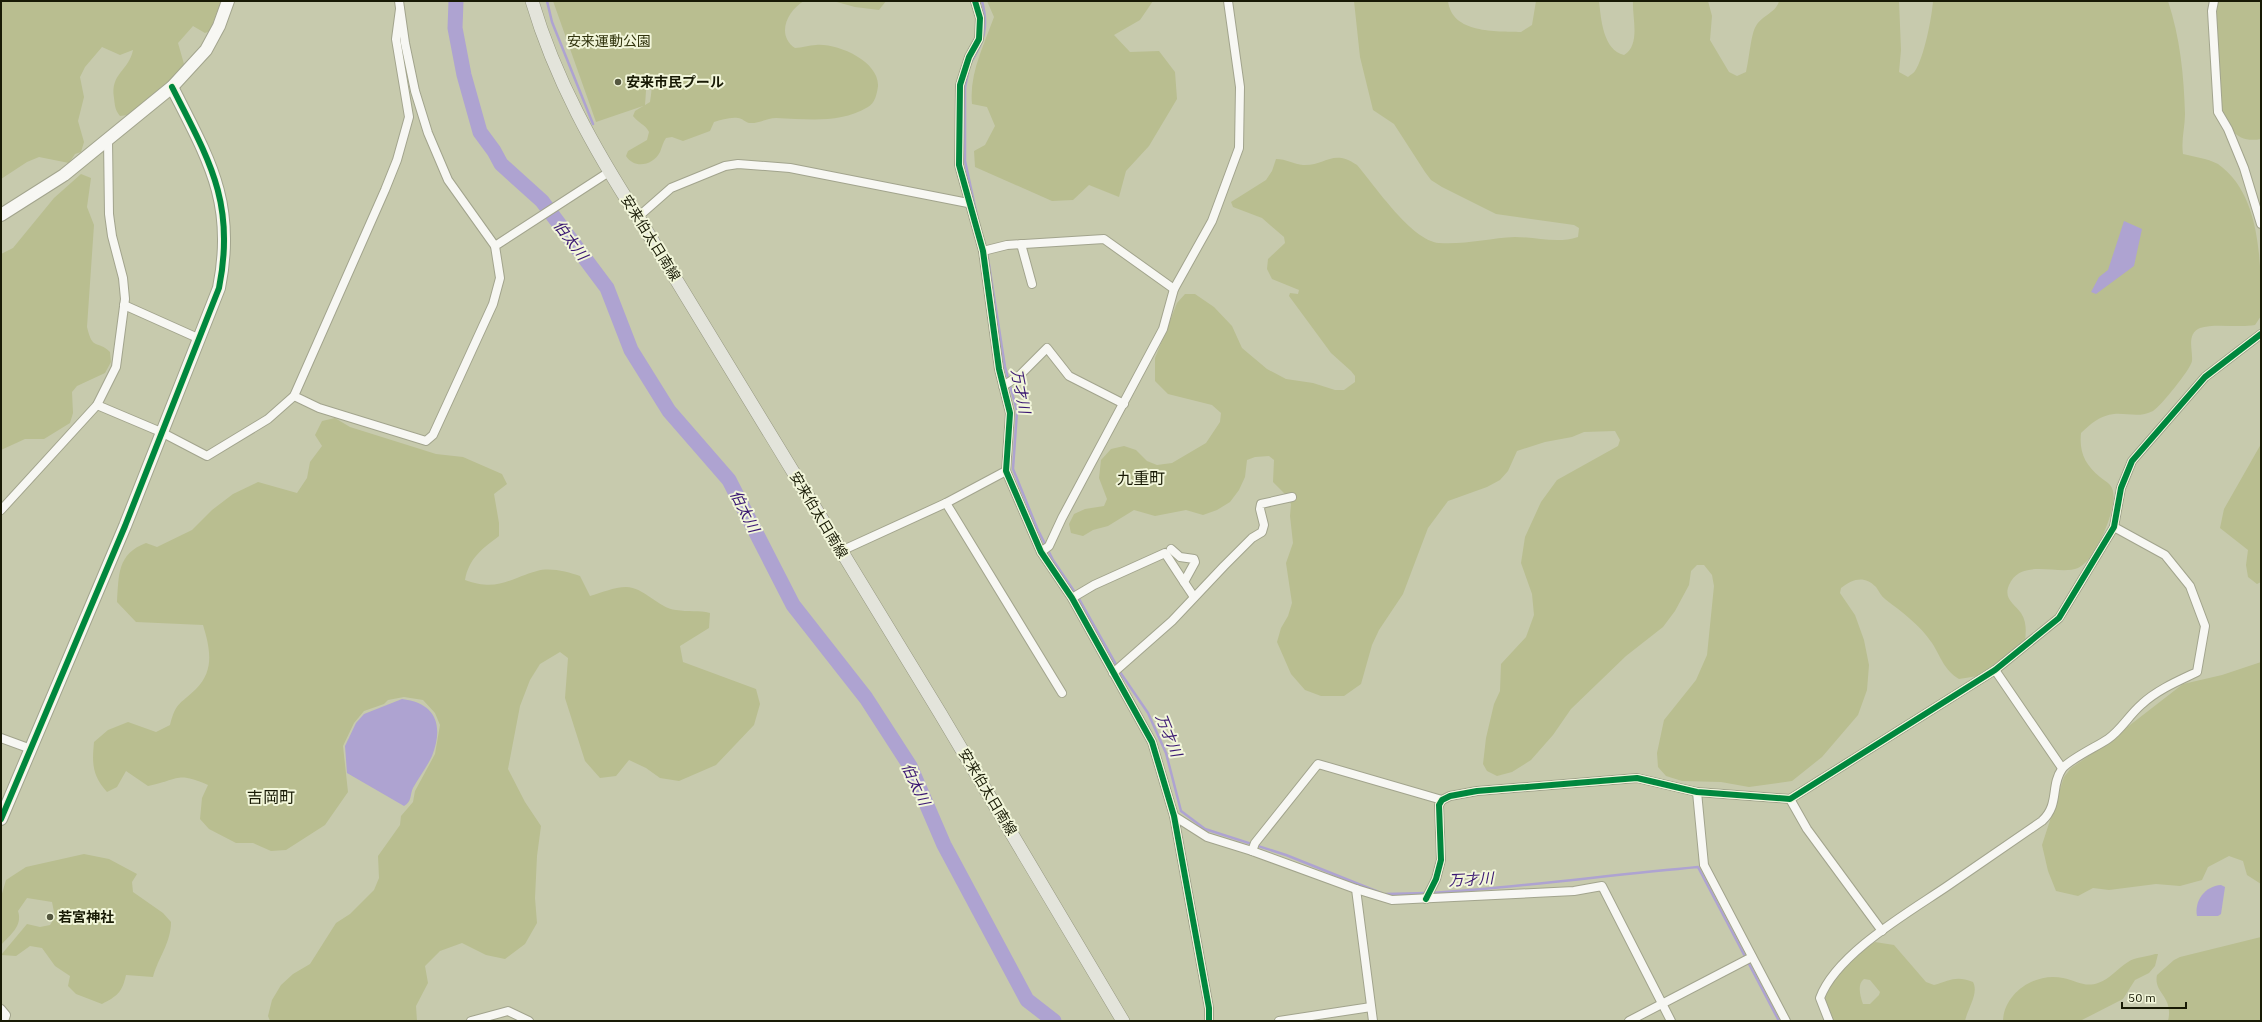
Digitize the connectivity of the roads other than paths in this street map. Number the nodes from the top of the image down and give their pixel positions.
1 (228, 1) edge
2 (532, 1) edge
3 (975, 1) edge
4 (1228, 1) edge
5 (2214, 1) edge
6 (400, 5) edge
7 (172, 87) junction
8 (108, 140) junction
9 (609, 172) junction
10 (968, 203) junction
11 (1, 215) edge
12 (638, 216) junction
13 (2261, 224) edge
14 (499, 244) junction
15 (1021, 244) junction
16 (983, 251) junction
17 (1032, 284) dead end
18 (1174, 289) junction
19 (124, 305) junction
20 (2261, 334) edge
21 (200, 339) junction
22 (1008, 383) junction
23 (294, 396) junction
24 (1124, 404) junction
25 (97, 405) junction
26 (161, 432) junction
27 (1006, 471) junction
28 (1292, 497) dead end
29 (946, 503) junction
30 (1, 510) edge
31 (2114, 527) junction
32 (1045, 549) junction
33 (1171, 549) dead end
34 (841, 551) junction
35 (1184, 582) junction
36 (1076, 596) junction
37 (1194, 597) junction
38 (1116, 670) junction
39 (1995, 670) junction
40 (1062, 693) dead end
41 (1, 738) edge
42 (31, 749) junction
43 (2062, 768) junction
44 (1697, 792) junction
45 (1790, 799) junction
46 (1442, 800) junction
47 (1174, 816) junction
48 (1, 819) edge
49 (1254, 847) junction
50 (1356, 889) junction
51 (1429, 894) junction
52 (1882, 931) junction
53 (1748, 959) junction
54 (1663, 1004) junction
55 (1371, 1007) junction
56 (1, 1009) edge
57 (4, 1021) edge
58 (470, 1021) edge
59 (529, 1021) edge
60 (1124, 1021) edge
61 (1209, 1021) edge
62 (1279, 1021) edge
63 (1373, 1021) edge
64 (1629, 1021) edge
65 (1671, 1021) edge
66 (1786, 1021) edge
67 (1829, 1021) edge

1 - 7 street
2 - 9 main road, 安来伯太日南線
3 - 10 street
4 - 18 street
5 - 13 street
6 - 14 street
6 - 23 street
7 - 8 street
7 - 21 street
8 - 11 street
8 - 19 street
9 - 12 main road, 安来伯太日南線
9 - 14 street
10 - 12 street
10 - 16 street
12 - 34 main road, 安来伯太日南線
14 - 23 street
15 - 16 street
15 - 17 street
15 - 18 street
16 - 22 street
18 - 24 street
19 - 21 street
19 - 25 street
20 - 31 street
21 - 26 street
22 - 24 street
22 - 27 street
23 - 26 street
24 - 32 street
25 - 26 street
25 - 30 street
26 - 42 street
27 - 29 street
27 - 32 street
28 - 37 street
29 - 34 street
29 - 40 street
31 - 39 street
31 - 43 street
32 - 36 street
33 - 35 street
34 - 60 main road, 安来伯太日南線
35 - 36 street
35 - 37 street
36 - 38 street
37 - 38 street
38 - 47 street
39 - 43 street
39 - 45 street
41 - 42 street
42 - 48 street
43 - 52 street
44 - 45 street
44 - 46 street
44 - 53 street
45 - 52 street
46 - 49 street
46 - 51 street
47 - 49 street
47 - 61 street
49 - 50 street
50 - 51 street
50 - 55 street
51 - 54 street
52 - 67 street
53 - 54 street
53 - 66 street
54 - 64 street
54 - 65 street
55 - 62 street
55 - 63 street
56 - 57 street
58 - 59 street

